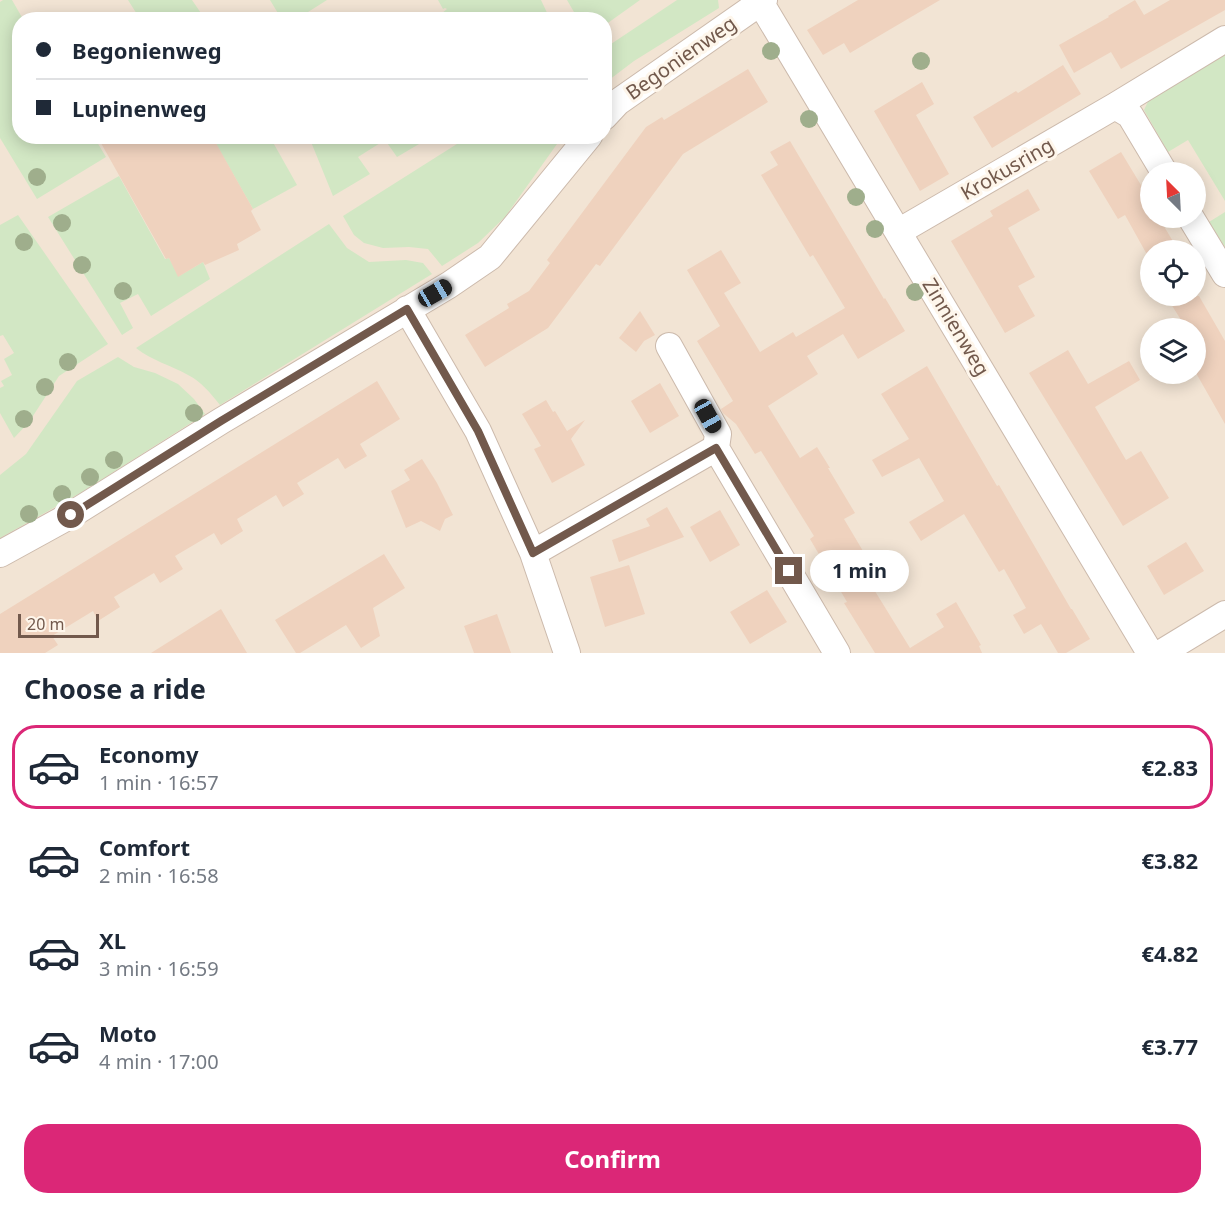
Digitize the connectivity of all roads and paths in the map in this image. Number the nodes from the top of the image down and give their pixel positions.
1 (761, 1) edge
2 (1225, 39) edge
3 (1115, 106) junction
4 (612, 108) edge
5 (582, 144) edge
6 (1158, 162) edge
7 (1197, 228) edge
8 (898, 232) junction
9 (1225, 274) edge
10 (407, 309) junction
11 (669, 346) dead end
12 (716, 448) junction
13 (533, 553) junction
14 (0, 554) edge
15 (1225, 614) edge
16 (567, 653) edge
17 (837, 653) edge
18 (1150, 653) edge
19 (1161, 653) edge

1 - 4 street, Begonienweg
1 - 8 street, Zinnienweg
2 - 3 street, Krokusring
3 - 6 street
3 - 8 street, Krokusring
5 - 10 street
7 - 9 street
8 - 18 street, Zinnienweg
10 - 13 street
10 - 14 street
11 - 12 street
12 - 13 street
12 - 17 street
13 - 16 street
15 - 19 street

